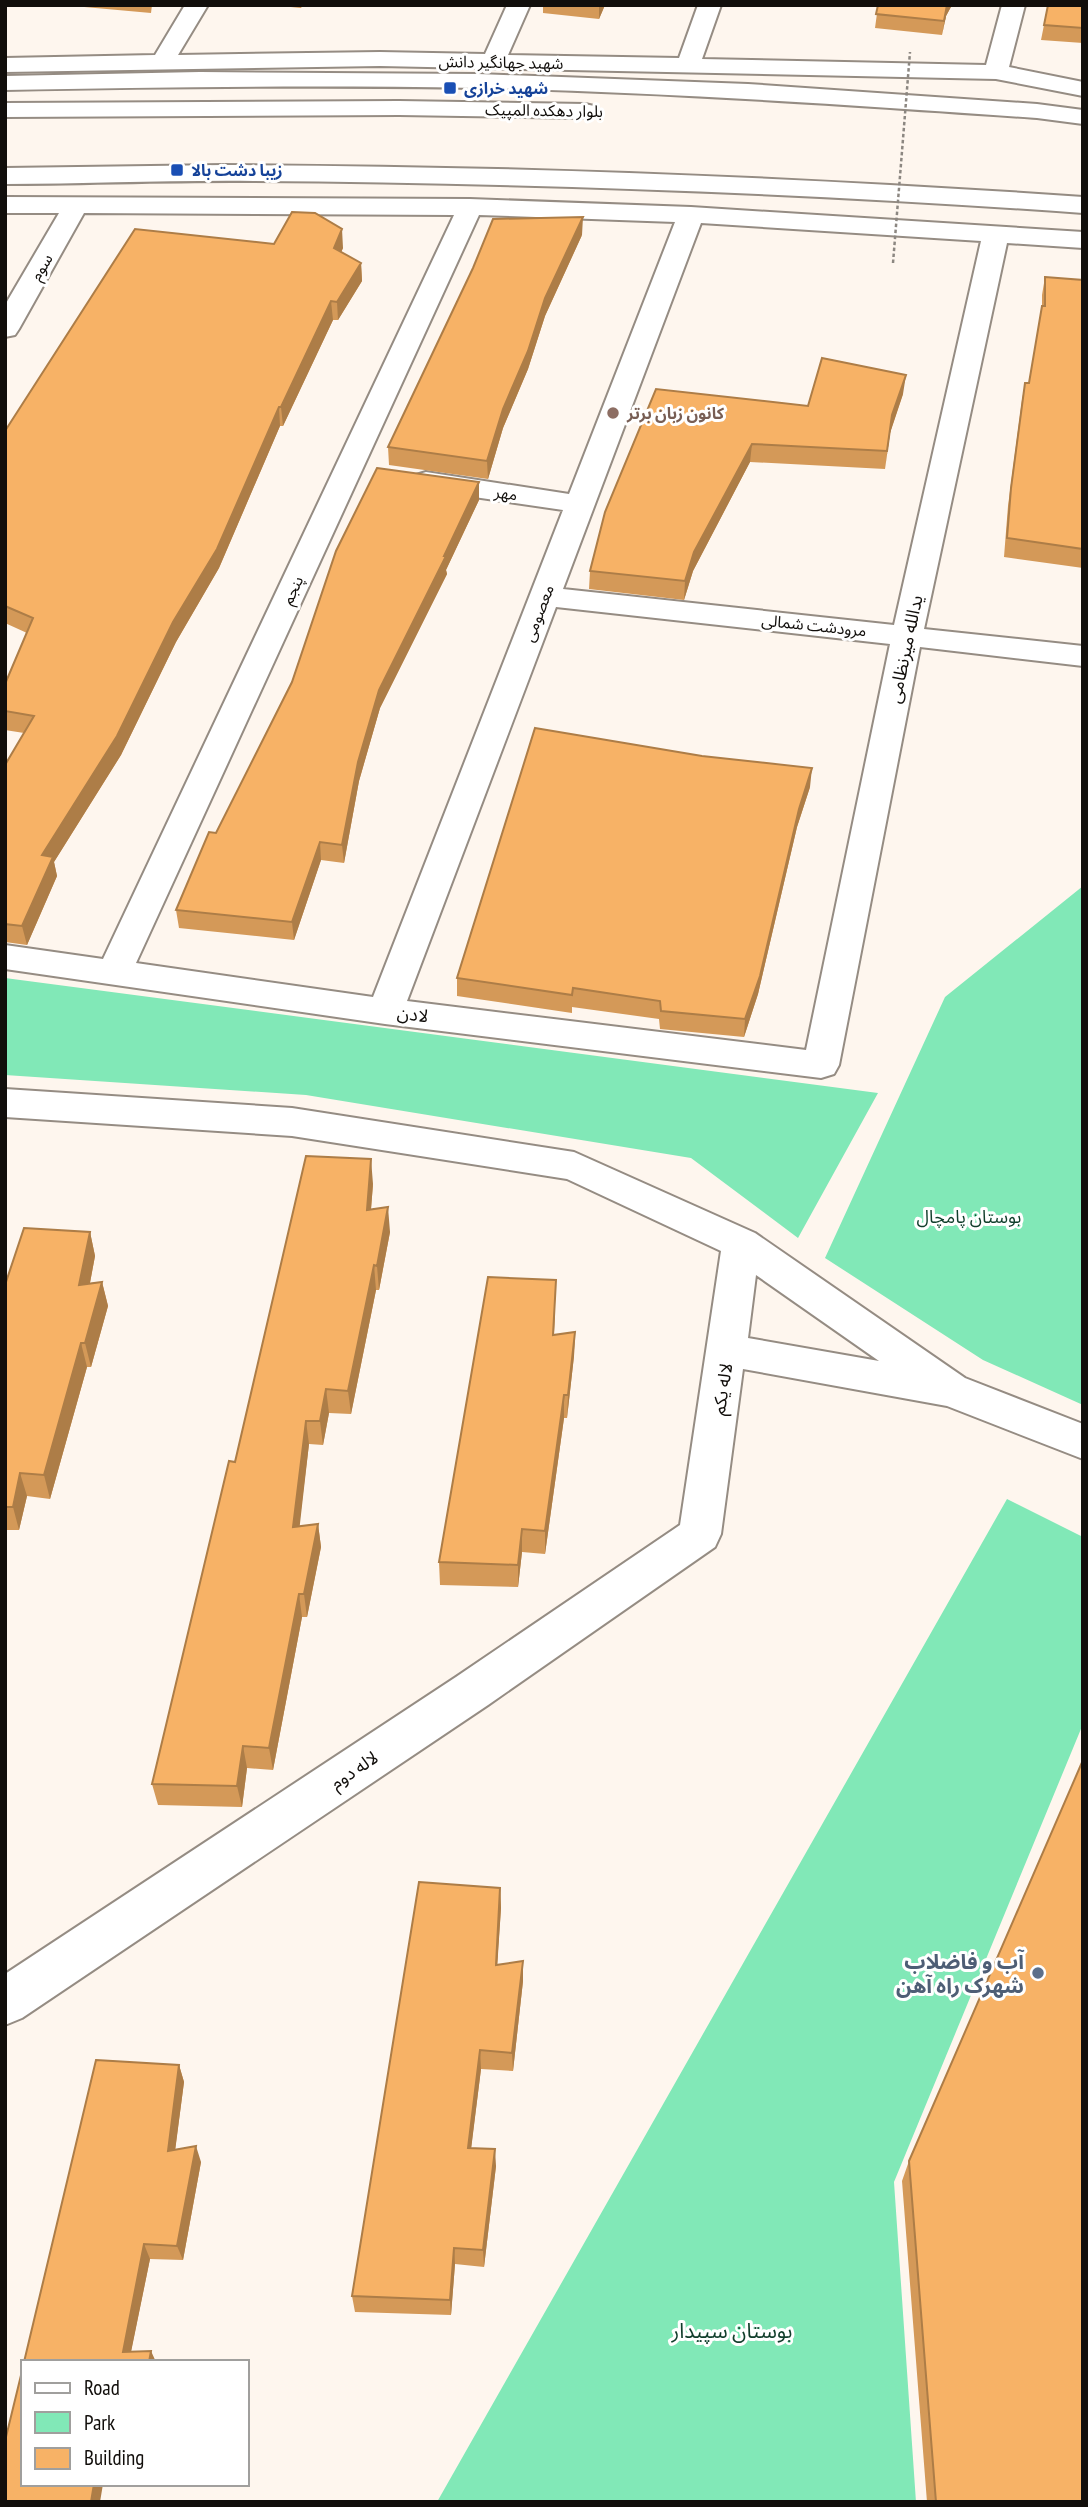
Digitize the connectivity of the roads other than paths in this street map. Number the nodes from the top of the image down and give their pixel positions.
1 (197, 5) edge
2 (519, 5) edge
3 (710, 5) edge
4 (1014, 5) edge
5 (163, 61) junction
6 (493, 62) junction
7 (5, 65) edge
8 (688, 65) junction
9 (996, 72) junction
10 (5, 83) edge
11 (1083, 89) edge
12 (5, 110) edge
13 (615, 111) dead end
14 (709, 113) dead end
15 (1083, 117) edge
16 (1012, 133) dead end
17 (1039, 135) dead end
18 (1083, 138) edge
19 (194, 149) dead end
20 (277, 149) dead end
21 (5, 176) edge
22 (5, 205) edge
23 (76, 205) junction
24 (1083, 205) edge
25 (470, 207) junction
26 (691, 215) junction
27 (996, 234) junction
28 (1083, 240) edge
29 (5, 330) edge
30 (375, 474) junction
31 (580, 504) junction
32 (545, 596) junction
33 (907, 636) junction
34 (1083, 656) edge
35 (5, 957) edge
36 (114, 974) junction
37 (385, 1011) junction
38 (821, 1065) joint
39 (5, 1102) edge
40 (741, 1244) junction
41 (728, 1350) junction
42 (951, 1390) junction
43 (1083, 1442) edge
44 (699, 1534) joint
45 (5, 2002) edge

1 - 5 street
2 - 6 street
3 - 8 street
4 - 9 street
5 - 6 street, شهید جهانگیر دانش
5 - 7 street, شهید جهانگیر دانش
6 - 8 street, شهید جهانگیر دانش
8 - 9 street, شهید جهانگیر دانش
9 - 11 street, شهید جهانگیر دانش
10 - 15 street
12 - 13 street, بلوار دهکده المپیک
14 - 16 street
17 - 18 street
19 - 20 street
21 - 24 street
22 - 23 street
23 - 25 street
23 - 29 street, سوم
25 - 26 street
25 - 30 street, پنجم
26 - 27 street
26 - 31 street, معصومی
27 - 28 street
27 - 33 street, یدالله میرنظامی
30 - 31 street, مهر
30 - 36 street, پنجم
31 - 32 street, معصومی
32 - 33 street, مرودشت شمالی
32 - 37 street, معصومی
33 - 34 street, مرودشت شمالی
33 - 38 street, یدالله میرنظامی
35 - 36 street, لادن
36 - 37 street, لادن
37 - 38 street, لادن
39 - 40 street
40 - 41 street, لاله یکم
40 - 42 street
41 - 42 street
41 - 44 street, لاله یکم
42 - 43 street
44 - 45 street, لاله دوم

